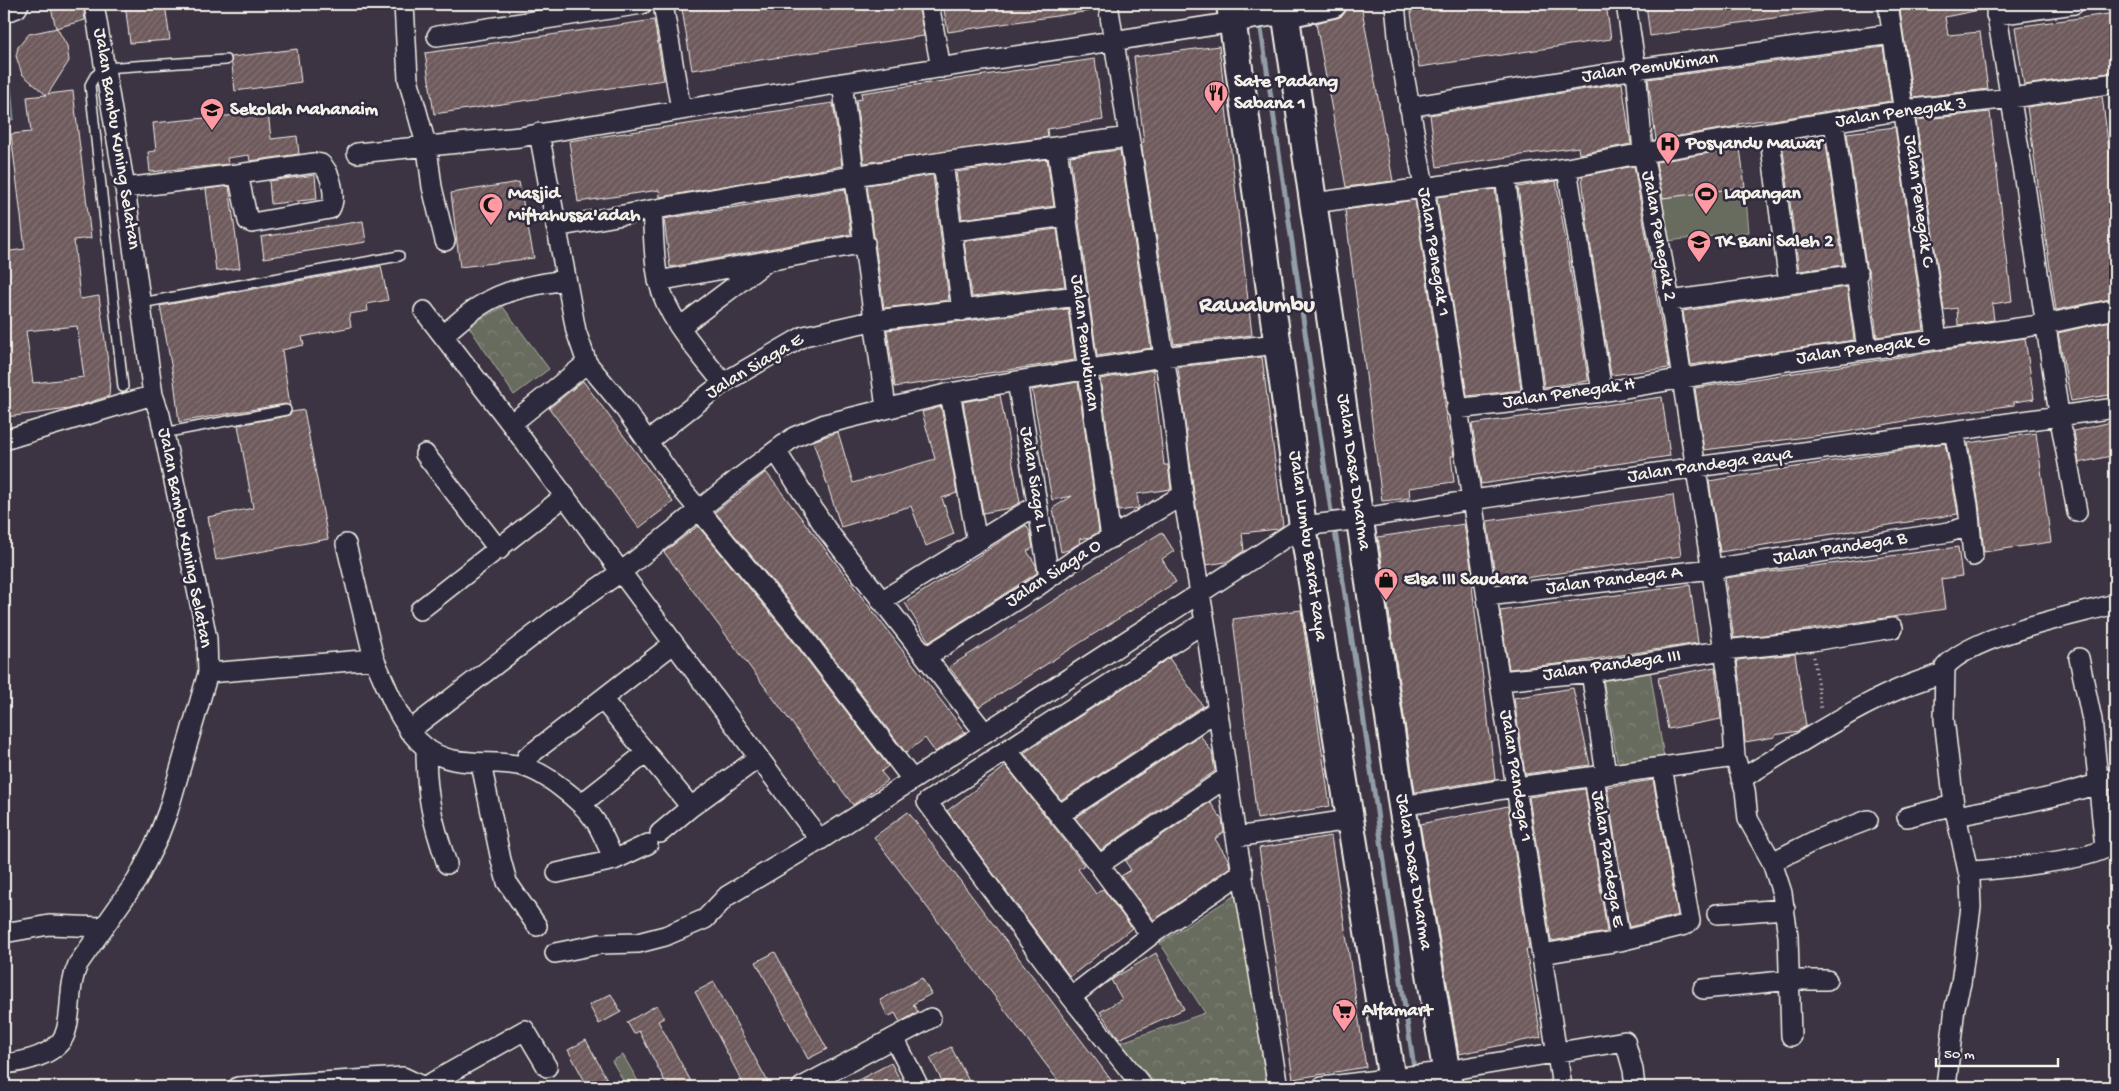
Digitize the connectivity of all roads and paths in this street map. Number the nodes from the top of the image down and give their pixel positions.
1 (19, 4) edge
2 (94, 4) edge
3 (404, 4) edge
4 (642, 4) edge
5 (663, 4) edge
6 (929, 4) edge
7 (1108, 4) edge
8 (1332, 4) edge
9 (1395, 4) edge
10 (1626, 4) edge
11 (1888, 4) edge
12 (2074, 4) edge
13 (1996, 9) edge
14 (1280, 11) edge
15 (4, 13) edge
16 (1235, 15) edge
17 (1892, 34) junction
18 (437, 36) dead end
19 (1115, 42) junction
20 (226, 60) dead end
21 (104, 68) junction
22 (941, 68) junction
23 (1636, 69) junction
24 (842, 82) junction
25 (2115, 83) edge
26 (2011, 98) junction
27 (1409, 106) junction
28 (681, 110) junction
29 (1904, 110) junction
30 (1834, 122) junction
31 (1769, 132) junction
32 (539, 133) junction
33 (1129, 137) junction
34 (427, 148) junction
35 (1057, 148) junction
36 (357, 153) dead end
37 (1643, 153) junction
38 (943, 162) junction
39 (1567, 168) junction
40 (238, 174) junction
41 (1505, 176) junction
42 (855, 177) junction
43 (1424, 187) junction
44 (126, 188) junction
45 (1314, 203) junction
46 (652, 210) junction
47 (1067, 216) junction
48 (556, 227) junction
49 (953, 231) junction
50 (445, 241) dead end
51 (865, 243) junction
52 (399, 256) dead end
53 (768, 262) junction
54 (1858, 274) junction
55 (565, 280) junction
56 (658, 281) junction
57 (1789, 284) junction
58 (1078, 296) junction
59 (1670, 301) junction
60 (141, 303) junction
61 (2115, 309) edge
62 (424, 311) dead end
63 (962, 311) junction
64 (876, 320) junction
65 (2046, 324) junction
66 (680, 327) junction
67 (443, 336) junction
68 (1937, 339) junction
69 (1277, 344) junction
70 (1868, 349) junction
71 (1163, 357) junction
72 (587, 363) junction
73 (1087, 371) junction
74 (1680, 377) junction
75 (1017, 381) junction
76 (723, 383) junction
77 (123, 388) dead end
78 (1602, 392) junction
79 (950, 393) junction
80 (153, 395) junction
81 (1534, 401) junction
82 (886, 408) junction
83 (1456, 408) junction
84 (2115, 408) edge
85 (286, 410) dead end
86 (2059, 414) junction
87 (511, 424) junction
88 (1954, 431) junction
89 (163, 433) junction
90 (4, 440) edge
91 (648, 441) junction
92 (776, 452) junction
93 (425, 454) dead end
94 (1697, 467) junction
95 (1183, 495) junction
96 (565, 496) junction
97 (1472, 500) junction
98 (1037, 505) junction
99 (700, 511) junction
100 (2077, 512) dead end
101 (1352, 519) junction
102 (1310, 525) junction
103 (1969, 526) junction
104 (1111, 538) junction
105 (977, 542) junction
106 (346, 544) dead end
107 (499, 550) junction
108 (1973, 556) dead end
109 (1711, 569) junction
110 (621, 572) junction
111 (1049, 577) junction
112 (1200, 595) junction
113 (1487, 596) junction
114 (881, 601) junction
115 (2115, 604) edge
116 (420, 610) dead end
117 (1205, 622) junction
118 (1893, 628) dead end
119 (1812, 642) junction
120 (673, 644) junction
121 (1724, 650) junction
122 (926, 657) junction
123 (374, 658) junction
124 (2079, 658) dead end
125 (1591, 672) junction
126 (208, 673) junction
127 (1941, 674) junction
128 (1500, 681) junction
129 (602, 699) junction
130 (1850, 709) dead end
131 (1216, 711) junction
132 (1824, 730) junction
133 (409, 731) junction
134 (984, 733) junction
135 (426, 748) junction
136 (1008, 750) junction
137 (646, 753) junction
138 (527, 757) dead end
139 (1735, 757) junction
140 (758, 758) junction
141 (481, 764) junction
142 (1662, 767) junction
143 (1600, 776) junction
144 (1227, 777) junction
145 (912, 778) junction
146 (1742, 779) junction
147 (2107, 781) edge
148 (1516, 787) junction
149 (589, 798) dead end
150 (1402, 806) junction
151 (691, 807) junction
152 (1955, 811) junction
153 (1059, 815) junction
154 (1907, 817) dead end
155 (1348, 820) junction
156 (1868, 820) dead end
157 (1236, 837) junction
158 (820, 840) junction
159 (614, 860) junction
160 (1772, 862) junction
161 (447, 864) dead end
162 (1099, 865) junction
163 (1968, 871) junction
164 (557, 872) dead end
165 (1243, 872) junction
166 (1785, 909) junction
167 (1716, 914) dead end
168 (537, 926) dead end
169 (102, 927) junction
170 (4, 933) edge
171 (1151, 935) junction
172 (1620, 942) junction
173 (555, 953) dead end
174 (1542, 954) junction
175 (1790, 980) junction
176 (1827, 980) dead end
177 (1703, 989) dead end
178 (1071, 997) junction
179 (931, 1018) dead end
180 (1791, 1036) dead end
181 (894, 1038) junction
182 (1557, 1052) junction
183 (4, 1064) edge
184 (547, 1067) dead end
185 (1443, 1077) edge
186 (1397, 1080) edge
187 (238, 1087) edge
188 (424, 1087) edge
189 (802, 1087) edge
190 (918, 1087) edge
191 (1143, 1087) edge
192 (1278, 1087) edge
193 (1322, 1087) edge
194 (1562, 1087) edge
195 (1635, 1087) edge
196 (1946, 1087) edge

1 - 15 street
2 - 21 street, Jalan Bambu Kuning Selatan
3 - 34 street
4 - 18 street
5 - 28 street
6 - 22 street
7 - 19 street
8 - 14 street
9 - 27 street, Jalan Penegak 1
10 - 23 street, Jalan Penegak 2
11 - 17 street, Jalan Penegak C
12 - 13 street
13 - 26 street
14 - 16 street
14 - 45 street, Jalan Dasa Dharma
16 - 19 street
16 - 69 street, Jalan Lumbu Barat Raya
17 - 23 street, Jalan Pemukiman
17 - 29 street, Jalan Penegak C
19 - 22 street
19 - 33 street
20 - 21 lane
21 - 44 street, Jalan Bambu Kuning Selatan
21 - 77 lane
22 - 24 street
23 - 27 street, Jalan Pemukiman
23 - 37 street, Jalan Penegak 2
24 - 28 street
24 - 42 street
25 - 26 street, Jalan Penegak 3
26 - 29 street, Jalan Penegak 3
26 - 65 street
27 - 43 street, Jalan Penegak 1
28 - 32 street
29 - 30 street, Jalan Penegak 3
29 - 68 street, Jalan Penegak C
30 - 31 street, Jalan Penegak 3
30 - 54 street
31 - 37 street, Jalan Penegak 3
31 - 57 street
32 - 34 street
32 - 48 street
33 - 35 street
33 - 71 street
34 - 36 street
34 - 50 street
35 - 38 street
35 - 47 street, Jalan Pemukiman
37 - 39 street, Jalan Penegak 3
37 - 59 street, Jalan Penegak 2
38 - 42 street
38 - 49 street
39 - 41 street, Jalan Penegak 3
39 - 78 street
40 - 40 street
40 - 44 street
41 - 43 street, Jalan Penegak 3
41 - 81 street
42 - 46 street
42 - 51 street
43 - 45 street, Jalan Penegak 3
43 - 83 street, Jalan Penegak 1
44 - 60 street, Jalan Bambu Kuning Selatan
45 - 101 street, Jalan Dasa Dharma
46 - 48 street
46 - 56 street
47 - 49 street
47 - 58 street, Jalan Pemukiman
48 - 55 street
49 - 63 street
51 - 53 street
51 - 64 street
52 - 60 lane
53 - 56 street
53 - 66 street
54 - 57 street
54 - 70 street
55 - 67 street
55 - 72 street
56 - 66 street
57 - 59 street
58 - 63 street, Jalan Siaga E
58 - 73 street, Jalan Pemukiman
59 - 74 street, Jalan Penegak 2
60 - 80 street, Jalan Bambu Kuning Selatan
61 - 65 street, Jalan Penegak G
62 - 67 street
63 - 64 street, Jalan Siaga E
64 - 76 street, Jalan Siaga E
64 - 82 street
65 - 68 street, Jalan Penegak G
65 - 86 street
66 - 76 street
67 - 87 street
68 - 70 street, Jalan Penegak G
69 - 71 street
69 - 102 street, Jalan Lumbu Barat Raya
70 - 74 street, Jalan Penegak G
71 - 73 street
71 - 95 street
72 - 87 street
72 - 91 street
73 - 75 street
73 - 104 street, Jalan Pemukiman
74 - 78 street, Jalan Penegak H
74 - 94 street, Jalan Penegak 2
75 - 79 street
75 - 98 street, Jalan Siaga L
76 - 91 street, Jalan Siaga E
78 - 81 street, Jalan Penegak H
79 - 82 street
79 - 105 street
80 - 89 street, Jalan Bambu Kuning Selatan
80 - 90 street
81 - 83 street, Jalan Penegak H
82 - 92 street
83 - 97 street, Jalan Penegak 1
84 - 86 street, Jalan Pandega Raya
85 - 89 lane
86 - 88 street, Jalan Pandega Raya
86 - 100 street
87 - 96 street
88 - 94 street, Jalan Pandega Raya
88 - 103 street
89 - 126 street, Jalan Bambu Kuning Selatan
91 - 99 street
92 - 99 street
92 - 114 street
93 - 107 street
94 - 97 street, Jalan Pandega Raya
94 - 109 street, Jalan Penegak 2
95 - 104 street, Jalan Siaga O
95 - 112 street
96 - 107 street
96 - 110 street
97 - 101 street, Jalan Pandega Raya
97 - 113 street, Jalan Pandega 1
98 - 105 street
98 - 111 street, Jalan Siaga L
99 - 110 street
99 - 145 street
101 - 102 street, Jalan Pandega Raya
101 - 150 street, Jalan Dasa Dharma
102 - 112 street
102 - 155 street, Jalan Lumbu Barat Raya
103 - 108 street
103 - 109 street, Jalan Pandega B
104 - 111 street, Jalan Siaga O
105 - 114 street
106 - 123 street
107 - 116 street
109 - 113 street, Jalan Pandega A
109 - 121 street, Jalan Penegak 2
110 - 120 street
110 - 133 street
111 - 122 street, Jalan Siaga O
112 - 117 street
112 - 134 street
113 - 128 street, Jalan Pandega 1
114 - 122 street
115 - 127 street
117 - 131 street
117 - 136 street
118 - 119 street, Jalan Pandega III
119 - 121 street, Jalan Pandega III
119 - 132 path
120 - 129 street
120 - 140 street
121 - 125 street, Jalan Pandega III
121 - 139 street, Jalan Penegak 2
122 - 134 street
123 - 126 street
123 - 133 street
124 - 147 street
125 - 128 street, Jalan Pandega III
125 - 143 street, Jalan Pandega E
126 - 169 street, Jalan Bambu Kuning Selatan
127 - 130 street
127 - 132 street
127 - 152 street
128 - 148 street, Jalan Pandega 1
129 - 137 street
129 - 138 street
131 - 144 street
131 - 153 street
132 - 146 street
133 - 135 street
134 - 145 street
135 - 141 street
135 - 161 street
136 - 153 street
136 - 178 street
137 - 149 street
137 - 151 street
139 - 142 street
139 - 146 street, Jalan Penegak 2
140 - 151 street
140 - 158 street
141 - 159 street
141 - 168 street
142 - 143 street
142 - 172 street
143 - 148 street
143 - 172 street, Jalan Pandega E
144 - 157 street
144 - 162 street
145 - 158 street
146 - 160 street, Jalan Penegak 2
147 - 152 street
147 - 163 street
148 - 150 street
148 - 174 street, Jalan Pandega 1
150 - 185 street, Jalan Dasa Dharma
151 - 159 street
152 - 154 street
152 - 163 street
153 - 162 street
155 - 157 street
155 - 186 street, Jalan Lumbu Barat Raya
156 - 160 street
157 - 165 street
158 - 173 street
159 - 164 street
160 - 166 street, Jalan Penegak 2
162 - 171 street
163 - 196 street
165 - 171 street
165 - 192 street
166 - 167 street
166 - 175 street, Jalan Penegak 2
169 - 170 street
169 - 183 street, Jalan Bambu Kuning Selatan
171 - 178 street
172 - 174 street
174 - 182 street, Jalan Pandega 1
175 - 176 street
175 - 177 street
175 - 180 street, Jalan Penegak 2
178 - 191 street
179 - 181 street
181 - 189 street
181 - 190 street
182 - 185 street
182 - 194 street, Jalan Pandega 1
182 - 195 street
184 - 188 street
185 - 186 street
186 - 193 street
187 - 188 street

